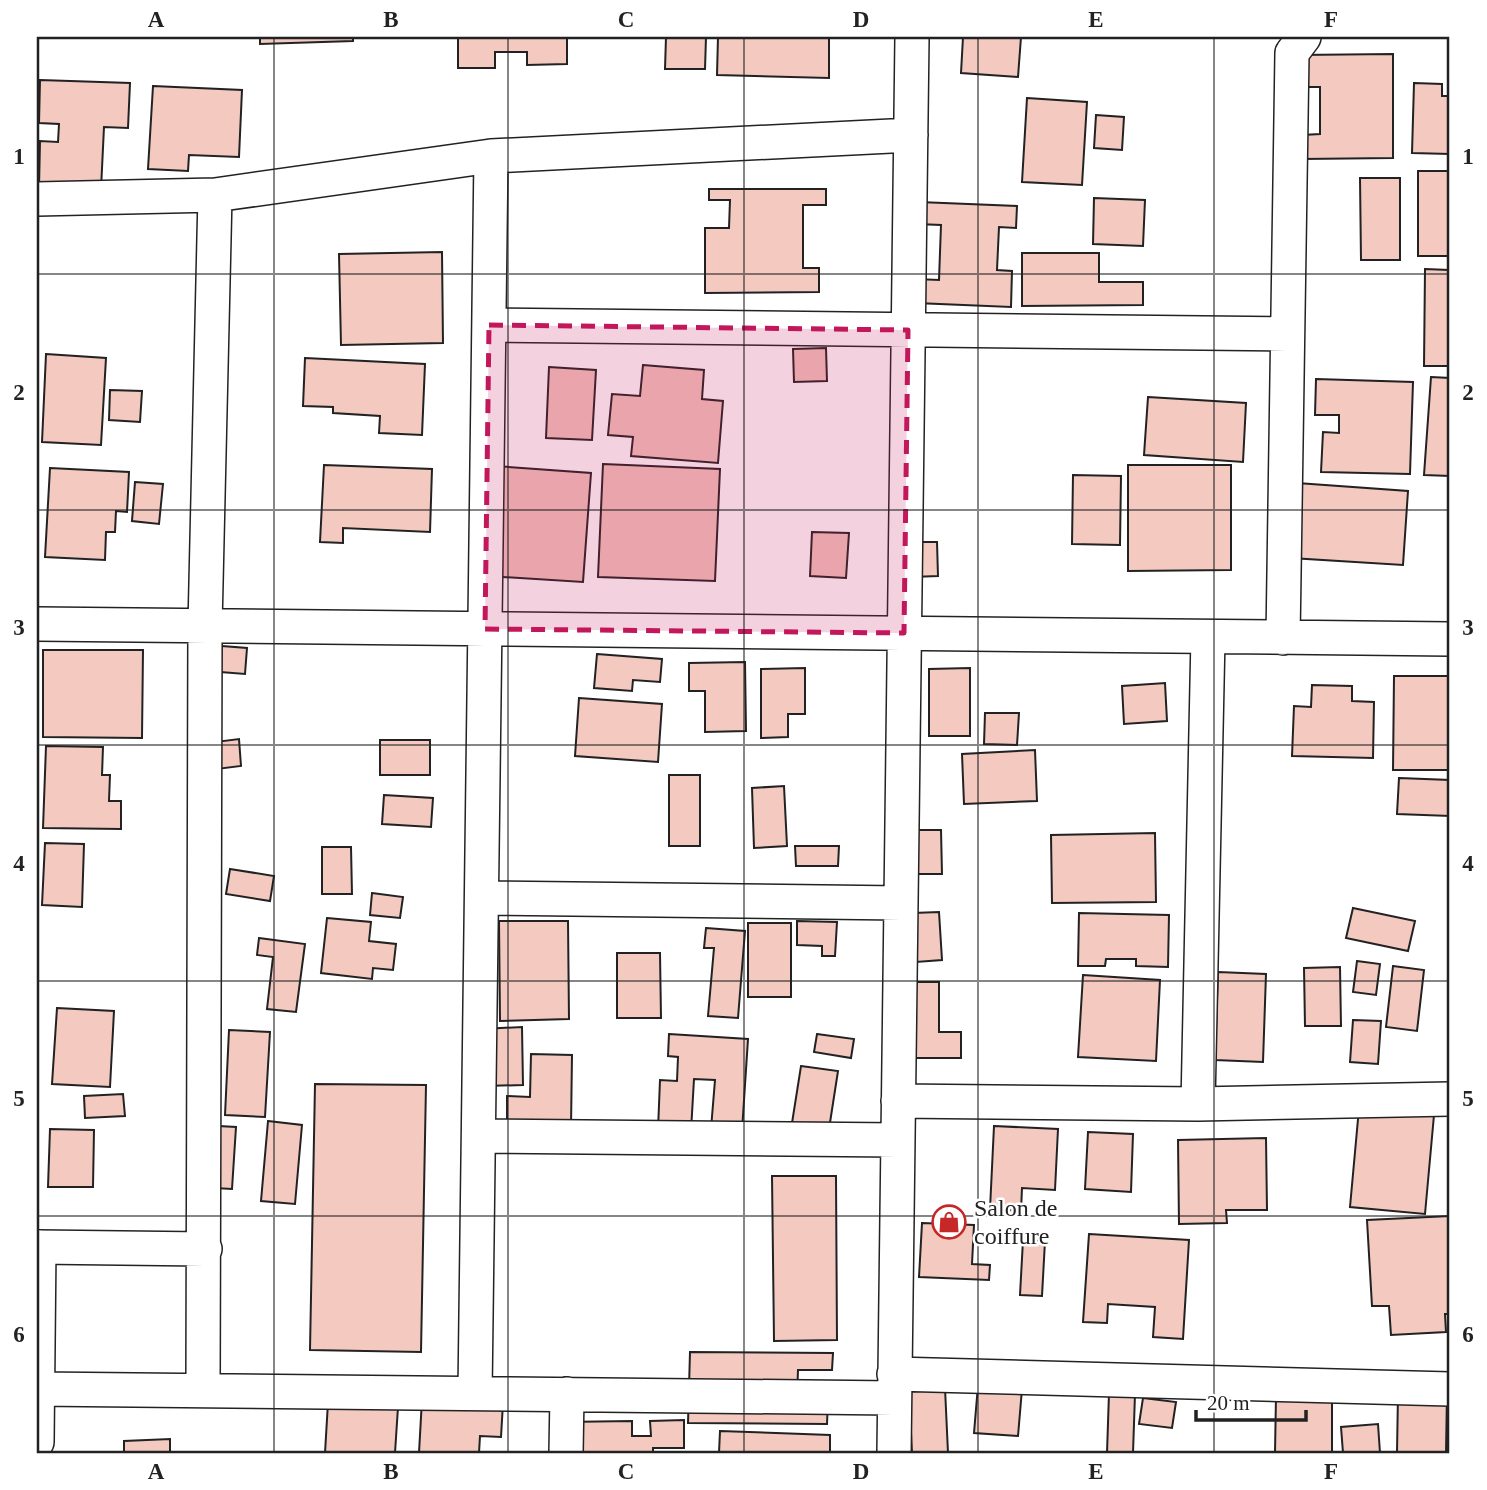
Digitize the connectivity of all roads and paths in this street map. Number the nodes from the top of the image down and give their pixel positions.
1 (912, 37) edge
2 (1304, 37) edge
3 (911, 135) junction
4 (491, 156) junction
5 (215, 195) junction
6 (37, 199) edge
7 (489, 326) junction
8 (908, 330) junction
9 (1287, 334) junction
10 (37, 624) edge
11 (205, 626) junction
12 (485, 629) junction
13 (904, 633) junction
14 (1208, 637) junction
15 (1283, 638) junction
16 (1450, 639) edge
17 (482, 898) junction
18 (901, 902) junction
19 (1450, 1099) edge
20 (898, 1101) junction
21 (1198, 1104) junction
22 (479, 1136) junction
23 (898, 1140) junction
24 (38, 1247) edge
25 (205, 1249) junction
26 (894, 1386) junction
27 (37, 1389) edge
28 (203, 1390) junction
29 (1450, 1390) edge
30 (475, 1393) junction
31 (567, 1394) junction
32 (37, 1442) edge
33 (566, 1453) edge
34 (894, 1453) edge

1 - 3 street
2 - 9 street
3 - 4 street
3 - 8 street
4 - 5 street
4 - 7 street
5 - 6 street
5 - 11 street
7 - 8 street
7 - 12 street
8 - 9 street
8 - 13 street
9 - 15 street
10 - 11 street
11 - 12 street
11 - 25 street
12 - 13 street
12 - 17 street
13 - 14 street
13 - 18 street
14 - 15 street
14 - 21 street
15 - 16 street
17 - 18 street
17 - 22 street
18 - 20 street
19 - 21 street
20 - 21 street
20 - 23 street
22 - 23 street
22 - 30 street
23 - 26 street
24 - 25 street
24 - 27 street
25 - 28 street
26 - 29 street
26 - 31 street
26 - 34 street
27 - 28 street
27 - 32 street
28 - 30 street
30 - 31 street
31 - 33 street

